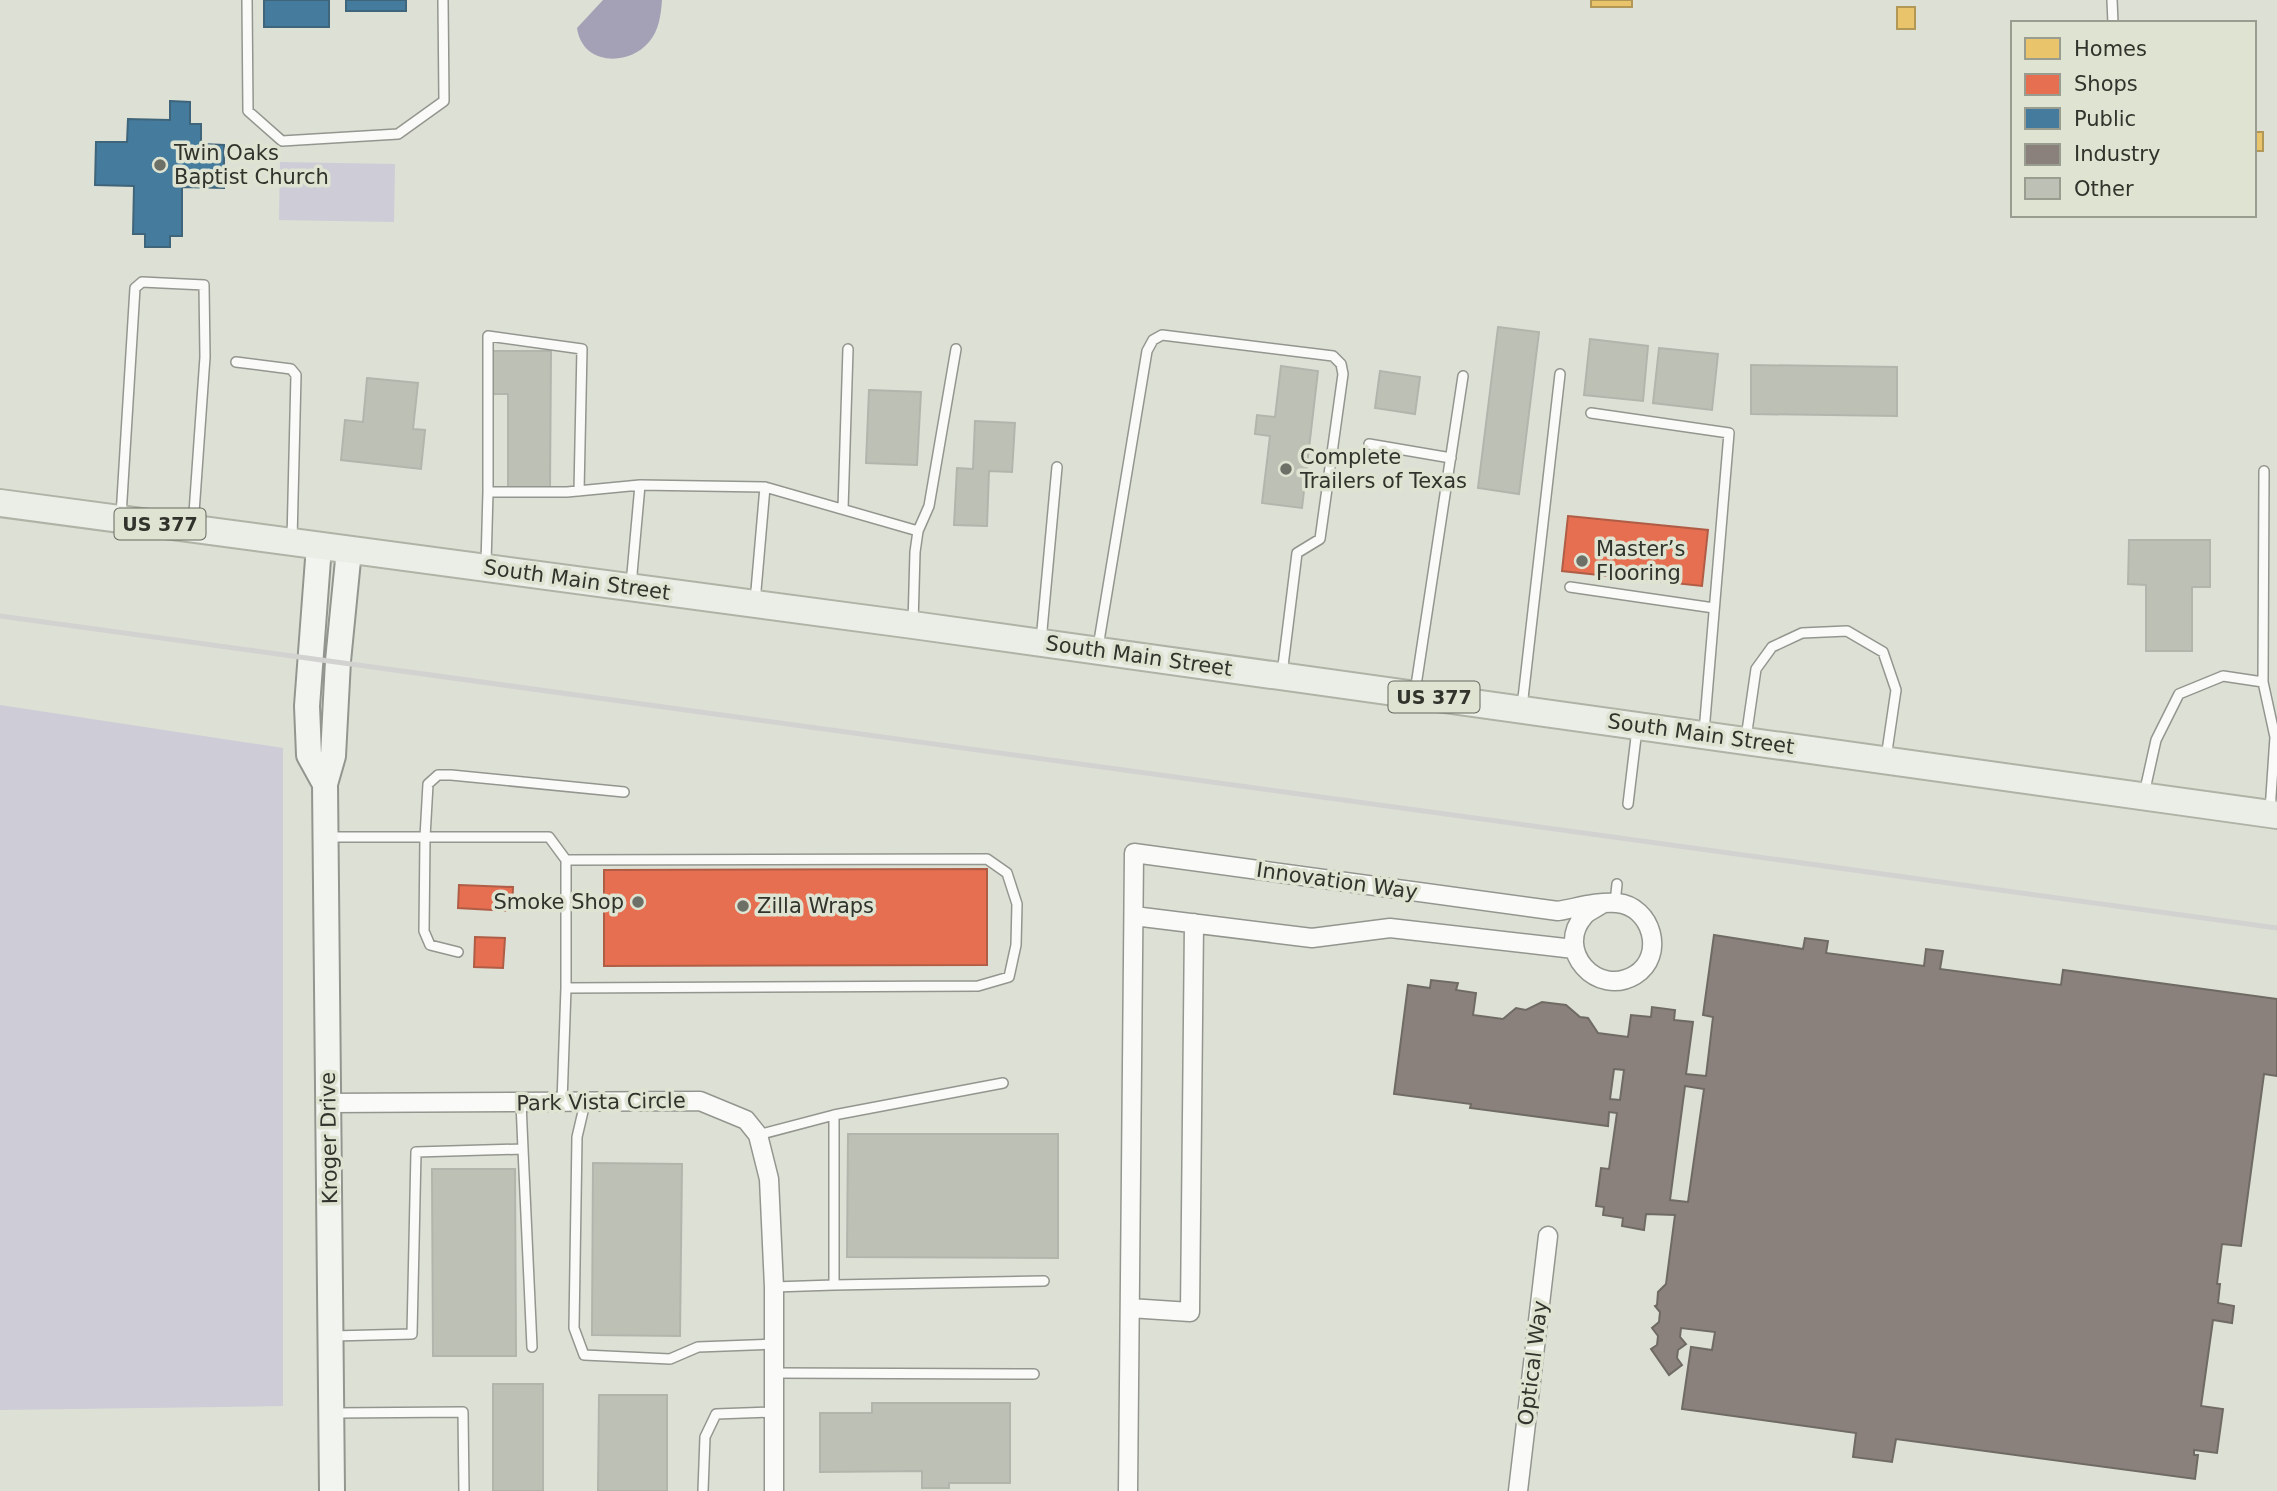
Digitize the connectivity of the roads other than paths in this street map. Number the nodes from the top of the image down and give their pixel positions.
1 (247, 0) edge
2 (443, 0) edge
3 (2112, 0) edge
4 (2113, 21) edge
5 (848, 349) dead end
6 (956, 349) dead end
7 (236, 362) dead end
8 (1560, 374) dead end
9 (1463, 376) dead end
10 (1591, 413) dead end
11 (1369, 444) dead end
12 (1451, 457) junction
13 (1057, 467) dead end
14 (2264, 471) dead end
15 (640, 485) junction
16 (765, 487) junction
17 (579, 491) junction
18 (488, 492) junction
19 (0, 503) edge
20 (843, 509) junction
21 (121, 519) junction
22 (193, 529) junction
23 (918, 531) junction
24 (292, 542) junction
25 (319, 546) junction
26 (349, 550) junction
27 (486, 568) junction
28 (631, 587) junction
29 (1570, 587) dead end
30 (755, 604) junction
31 (1714, 608) junction
32 (913, 625) junction
33 (1041, 642) junction
34 (1097, 650) junction
35 (1282, 676) junction
36 (2263, 682) junction
37 (1414, 694) junction
38 (1522, 709) junction
39 (1637, 725) junction
40 (1704, 734) junction
41 (1746, 740) junction
42 (1886, 760) junction
43 (325, 784) junction
44 (624, 792) dead end
45 (2144, 796) junction
46 (1628, 804) dead end
47 (2273, 814) edge
48 (425, 836) junction
49 (326, 837) junction
50 (566, 860) junction
51 (1617, 884) dead end
52 (1608, 903) junction
53 (1134, 916) junction
54 (1194, 923) junction
55 (1574, 949) junction
56 (458, 951) dead end
57 (566, 988) junction
58 (1003, 1083) dead end
59 (562, 1102) junction
60 (328, 1103) junction
61 (521, 1103) junction
62 (585, 1103) junction
63 (834, 1115) junction
64 (758, 1135) junction
65 (523, 1149) junction
66 (1548, 1236) dead end
67 (1044, 1281) dead end
68 (834, 1285) junction
69 (774, 1287) junction
70 (1130, 1308) junction
71 (331, 1336) junction
72 (774, 1344) junction
73 (532, 1347) dead end
74 (774, 1373) junction
75 (1034, 1374) dead end
76 (774, 1412) junction
77 (332, 1413) junction
78 (332, 1491) edge
79 (464, 1491) edge
80 (703, 1491) edge
81 (774, 1491) edge
82 (1128, 1491) edge
83 (1518, 1491) edge

1 - 2 lane
3 - 4 lane
5 - 20 lane
6 - 23 lane
7 - 24 lane
8 - 38 lane
9 - 12 lane
10 - 31 lane
11 - 12 lane
12 - 37 lane
13 - 33 lane
14 - 36 lane
15 - 16 lane
15 - 17 lane
15 - 28 lane
16 - 20 lane
16 - 30 lane
17 - 18 lane
17 - 18 lane
18 - 27 lane
19 - 21 main road, South Main Street / US 377
20 - 23 lane
21 - 22 main road, South Main Street / US 377
21 - 22 lane
22 - 24 main road, South Main Street / US 377
23 - 32 lane
24 - 25 main road, South Main Street / US 377
25 - 26 main road, South Main Street / US 377
25 - 43 main road, Kroger Drive
26 - 27 main road, South Main Street / US 377
26 - 43 main road, Kroger Drive
27 - 28 main road, South Main Street / US 377
28 - 30 main road, South Main Street / US 377
29 - 31 lane
30 - 32 main road, South Main Street / US 377
31 - 40 lane
32 - 33 main road, South Main Street / US 377
33 - 34 main road, South Main Street / US 377
34 - 35 main road, South Main Street / US 377
34 - 35 lane
35 - 37 main road, South Main Street / US 377
36 - 45 lane
36 - 47 lane
37 - 38 main road, South Main Street / US 377
38 - 39 main road, South Main Street / US 377
39 - 40 main road, South Main Street / US 377
39 - 46 lane
40 - 41 main road, South Main Street / US 377
41 - 42 main road, South Main Street / US 377
41 - 42 lane
42 - 45 main road, South Main Street / US 377
43 - 49 main road, Kroger Drive
44 - 48 lane
45 - 47 main road, South Main Street / US 377
48 - 49 lane
48 - 50 lane
48 - 56 lane
49 - 60 main road, Kroger Drive
50 - 57 lane
50 - 57 lane
51 - 52 lane
52 - 53 street, Innovation Way
52 - 55 street
52 - 55 street
53 - 54 street, Innovation Way
53 - 70 street, Innovation Way
54 - 55 street, Innovation Way
54 - 70 street
57 - 59 lane
58 - 63 lane
59 - 61 street, Park Vista Circle
59 - 62 street, Park Vista Circle
60 - 61 street, Park Vista Circle
60 - 71 main road, Kroger Drive
61 - 65 lane
62 - 64 street, Park Vista Circle
62 - 72 lane
63 - 64 lane
63 - 68 lane
64 - 69 street
65 - 71 lane
65 - 73 lane
66 - 83 street, Optical Way
67 - 68 lane
68 - 69 lane
69 - 72 street
70 - 82 street, Innovation Way
71 - 77 main road, Kroger Drive
72 - 74 street
74 - 75 lane
74 - 76 street
76 - 80 lane
76 - 81 street
77 - 78 main road, Kroger Drive
77 - 79 lane

